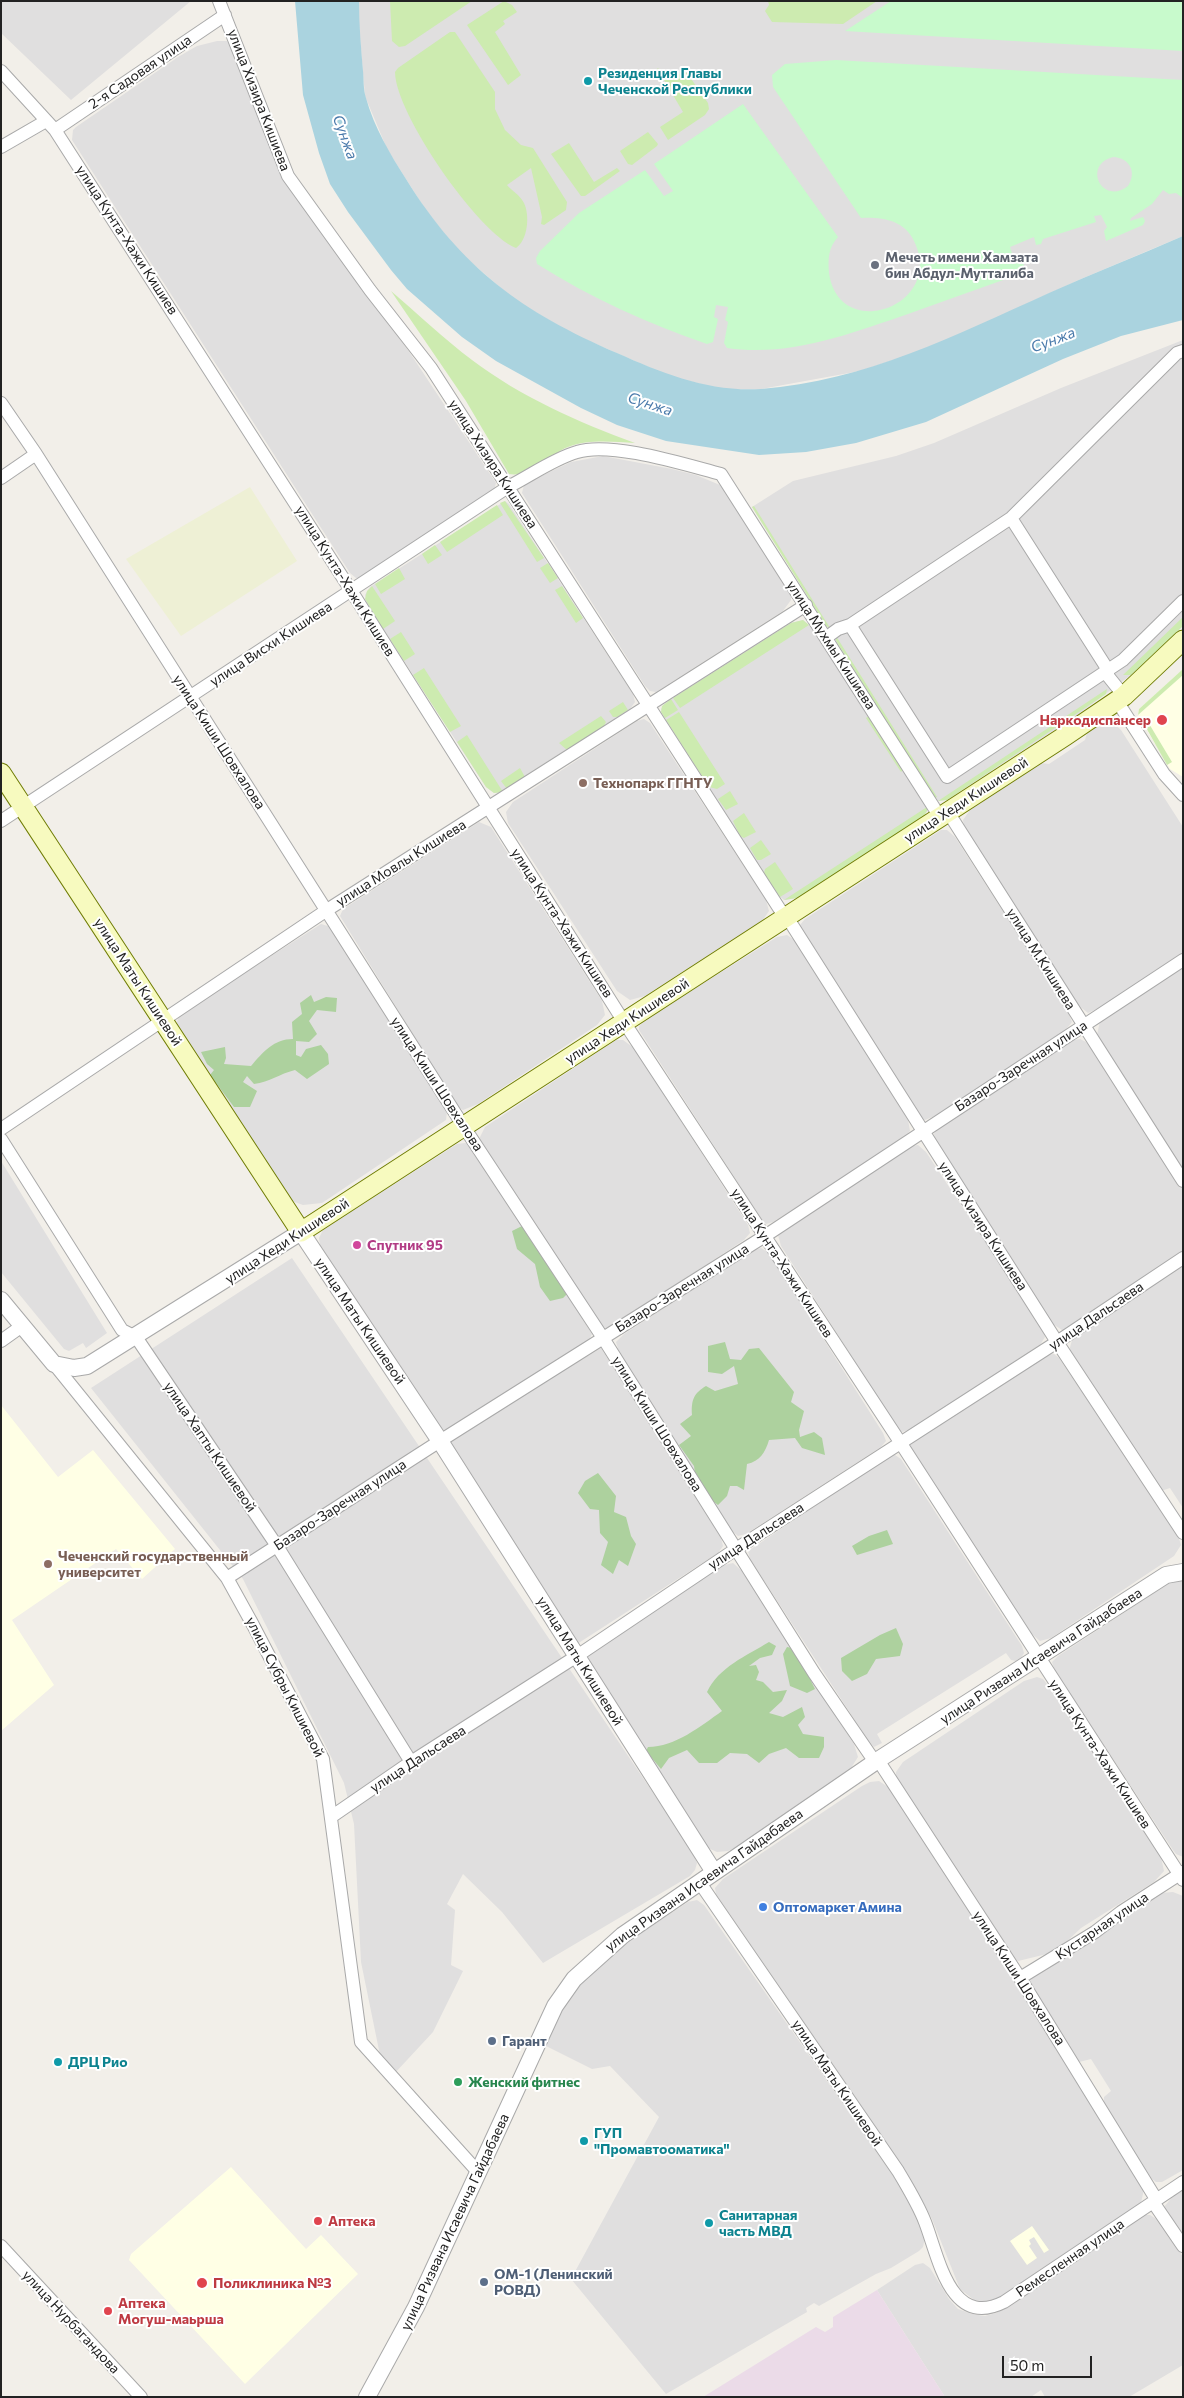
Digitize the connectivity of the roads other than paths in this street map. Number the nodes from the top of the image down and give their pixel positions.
1 (219, 1) edge
2 (225, 15) junction
3 (1, 71) edge
4 (51, 125) junction
5 (1, 148) edge
6 (1183, 351) edge
7 (1, 403) edge
8 (36, 454) junction
9 (721, 474) joint
10 (1, 478) edge
11 (508, 487) junction
12 (1011, 518) junction
13 (352, 592) junction
14 (1183, 601) edge
15 (806, 605) junction
16 (850, 626) junction
17 (827, 637) junction
18 (1183, 640) edge
19 (1108, 670) junction
20 (189, 696) junction
21 (1120, 698) junction
22 (649, 705) junction
23 (1, 773) edge
24 (1183, 795) edge
25 (23, 806) junction
26 (489, 808) junction
27 (944, 815) junction
28 (1, 821) edge
29 (327, 910) junction
30 (786, 918) junction
31 (1183, 960) edge
32 (163, 1021) junction
33 (624, 1022) junction
34 (1083, 1026) junction
35 (464, 1127) junction
36 (1, 1129) edge
37 (922, 1131) junction
38 (1, 1139) edge
39 (1183, 1181) edge
40 (301, 1232) junction
41 (765, 1236) junction
42 (1183, 1258) edge
43 (1, 1300) edge
44 (22, 1326) junction
45 (136, 1337) junction
46 (603, 1338) junction
47 (1, 1340) edge
48 (1057, 1342) junction
49 (54, 1364) junction
50 (440, 1441) junction
51 (900, 1442) junction
52 (1183, 1533) edge
53 (277, 1546) junction
54 (736, 1549) junction
55 (1183, 1572) edge
56 (227, 1578) junction
57 (578, 1656) junction
58 (1038, 1658) junction
59 (877, 1761) junction
60 (411, 1762) junction
61 (331, 1817) junction
62 (714, 1872) junction
63 (1182, 1876) edge
64 (700, 1883) junction
65 (1020, 1978) junction
66 (478, 2172) junction
67 (1183, 2182) edge
68 (1154, 2200) junction
69 (1, 2246) edge
70 (1183, 2246) edge
71 (954, 2294) joint
72 (141, 2397) edge
73 (366, 2397) edge

1 - 2 street, улица Хизира Кишиева
2 - 4 street, 2-я Садовая улица
2 - 11 street, улица Хизира Кишиева
3 - 4 street, улица Кунта-Хажи Кишиев
4 - 5 street, 2-я Садовая улица
4 - 13 street, улица Кунта-Хажи Кишиев
6 - 12 street
7 - 8 street, улица Киши Шовхалова
8 - 10 street
8 - 20 street, улица Киши Шовхалова
9 - 11 street, улица Висхи Кишиева
9 - 15 street, улица Мухмы Кишиева
11 - 13 street, улица Висхи Кишиева
11 - 22 street, улица Хизира Кишиева
12 - 16 street
12 - 19 street
13 - 20 street, улица Висхи Кишиева
13 - 26 street, улица Кунта-Хажи Кишиев
14 - 19 street
15 - 17 street, улица Мухмы Кишиева
15 - 22 street, улица Мовлы Кишиева
16 - 17 street
16 - 19 street
17 - 27 street, улица Мухмы Кишиева
18 - 21 main road, улица Хеди Кишиевой
19 - 21 street
20 - 25 street, улица Висхи Кишиева
20 - 29 street, улица Киши Шовхалова
21 - 24 street
21 - 27 main road, улица Хеди Кишиевой
22 - 26 street, улица Мовлы Кишиева
22 - 30 street, улица Хизира Кишиева
23 - 25 main road, улица Маты Кишиевой
25 - 28 street, улица Висхи Кишиева
25 - 32 main road, улица Маты Кишиевой
26 - 29 street, улица Мовлы Кишиева
26 - 33 street, улица Кунта-Хажи Кишиев
27 - 30 main road, улица Хеди Кишиевой
27 - 34 street, улица М.Кишиева
29 - 32 street, улица Мовлы Кишиева
29 - 35 street, улица Киши Шовхалова
30 - 33 main road, улица Хеди Кишиевой
30 - 37 street, улица Хизира Кишиева
31 - 34 street, Базаро-Заречная улица
32 - 36 street, улица Мовлы Кишиева
32 - 40 main road, улица Маты Кишиевой
33 - 35 main road, улица Хеди Кишиевой
33 - 41 street, улица Кунта-Хажи Кишиев
34 - 37 street, Базаро-Заречная улица
34 - 39 street, улица М.Кишиева
35 - 40 main road, улица Хеди Кишиевой
35 - 46 street, улица Киши Шовхалова
37 - 41 street, Базаро-Заречная улица
37 - 48 street, улица Хизира Кишиева
38 - 45 street, улица Хапты Кишиевой
40 - 45 street, улица Хеди Кишиевой
40 - 50 street, улица Маты Кишиевой
41 - 46 street, Базаро-Заречная улица
41 - 51 street, улица Кунта-Хажи Кишиев
42 - 48 street, улица Дальсаева
43 - 44 street, улица Субры Кишиевой
44 - 47 street
44 - 49 street, улица Субры Кишиевой
45 - 49 street, улица Хеди Кишиевой
45 - 53 street, улица Хапты Кишиевой
46 - 50 street, Базаро-Заречная улица
46 - 54 street, улица Киши Шовхалова
48 - 51 street, улица Дальсаева
48 - 52 street, улица Хизира Кишиева
49 - 56 street, улица Субры Кишиевой
50 - 53 street, Базаро-Заречная улица
50 - 57 street, улица Маты Кишиевой
51 - 54 street, улица Дальсаева
51 - 58 street, улица Кунта-Хажи Кишиев
53 - 56 street, Базаро-Заречная улица
53 - 60 street, улица Хапты Кишиевой
54 - 57 street, улица Дальсаева
54 - 59 street, улица Киши Шовхалова
55 - 58 street, улица Ризвана Исаевича Гайдабаева
56 - 61 street, улица Субры Кишиевой
57 - 60 street, улица Дальсаева
57 - 62 street, улица Маты Кишиевой
58 - 59 street, улица Ризвана Исаевича Гайдабаева
58 - 63 street, улица Кунта-Хажи Кишиев
59 - 62 street, улица Ризвана Исаевича Гайдабаева
59 - 65 street, улица Киши Шовхалова
60 - 61 street, улица Дальсаева
61 - 66 street, улица Субры Кишиевой
62 - 64 street, улица Ризвана Исаевича Гайдабаева
63 - 65 street, Кустарная улица
64 - 66 street, улица Ризвана Исаевича Гайдабаева
64 - 71 street, улица Маты Кишиевой
65 - 68 street, улица Киши Шовхалова
66 - 73 street, улица Ризвана Исаевича Гайдабаева
67 - 68 street, Ремесленная улица
68 - 70 street, улица Киши Шовхалова
68 - 71 street, Ремесленная улица
69 - 72 street, улица Нурбагандова

